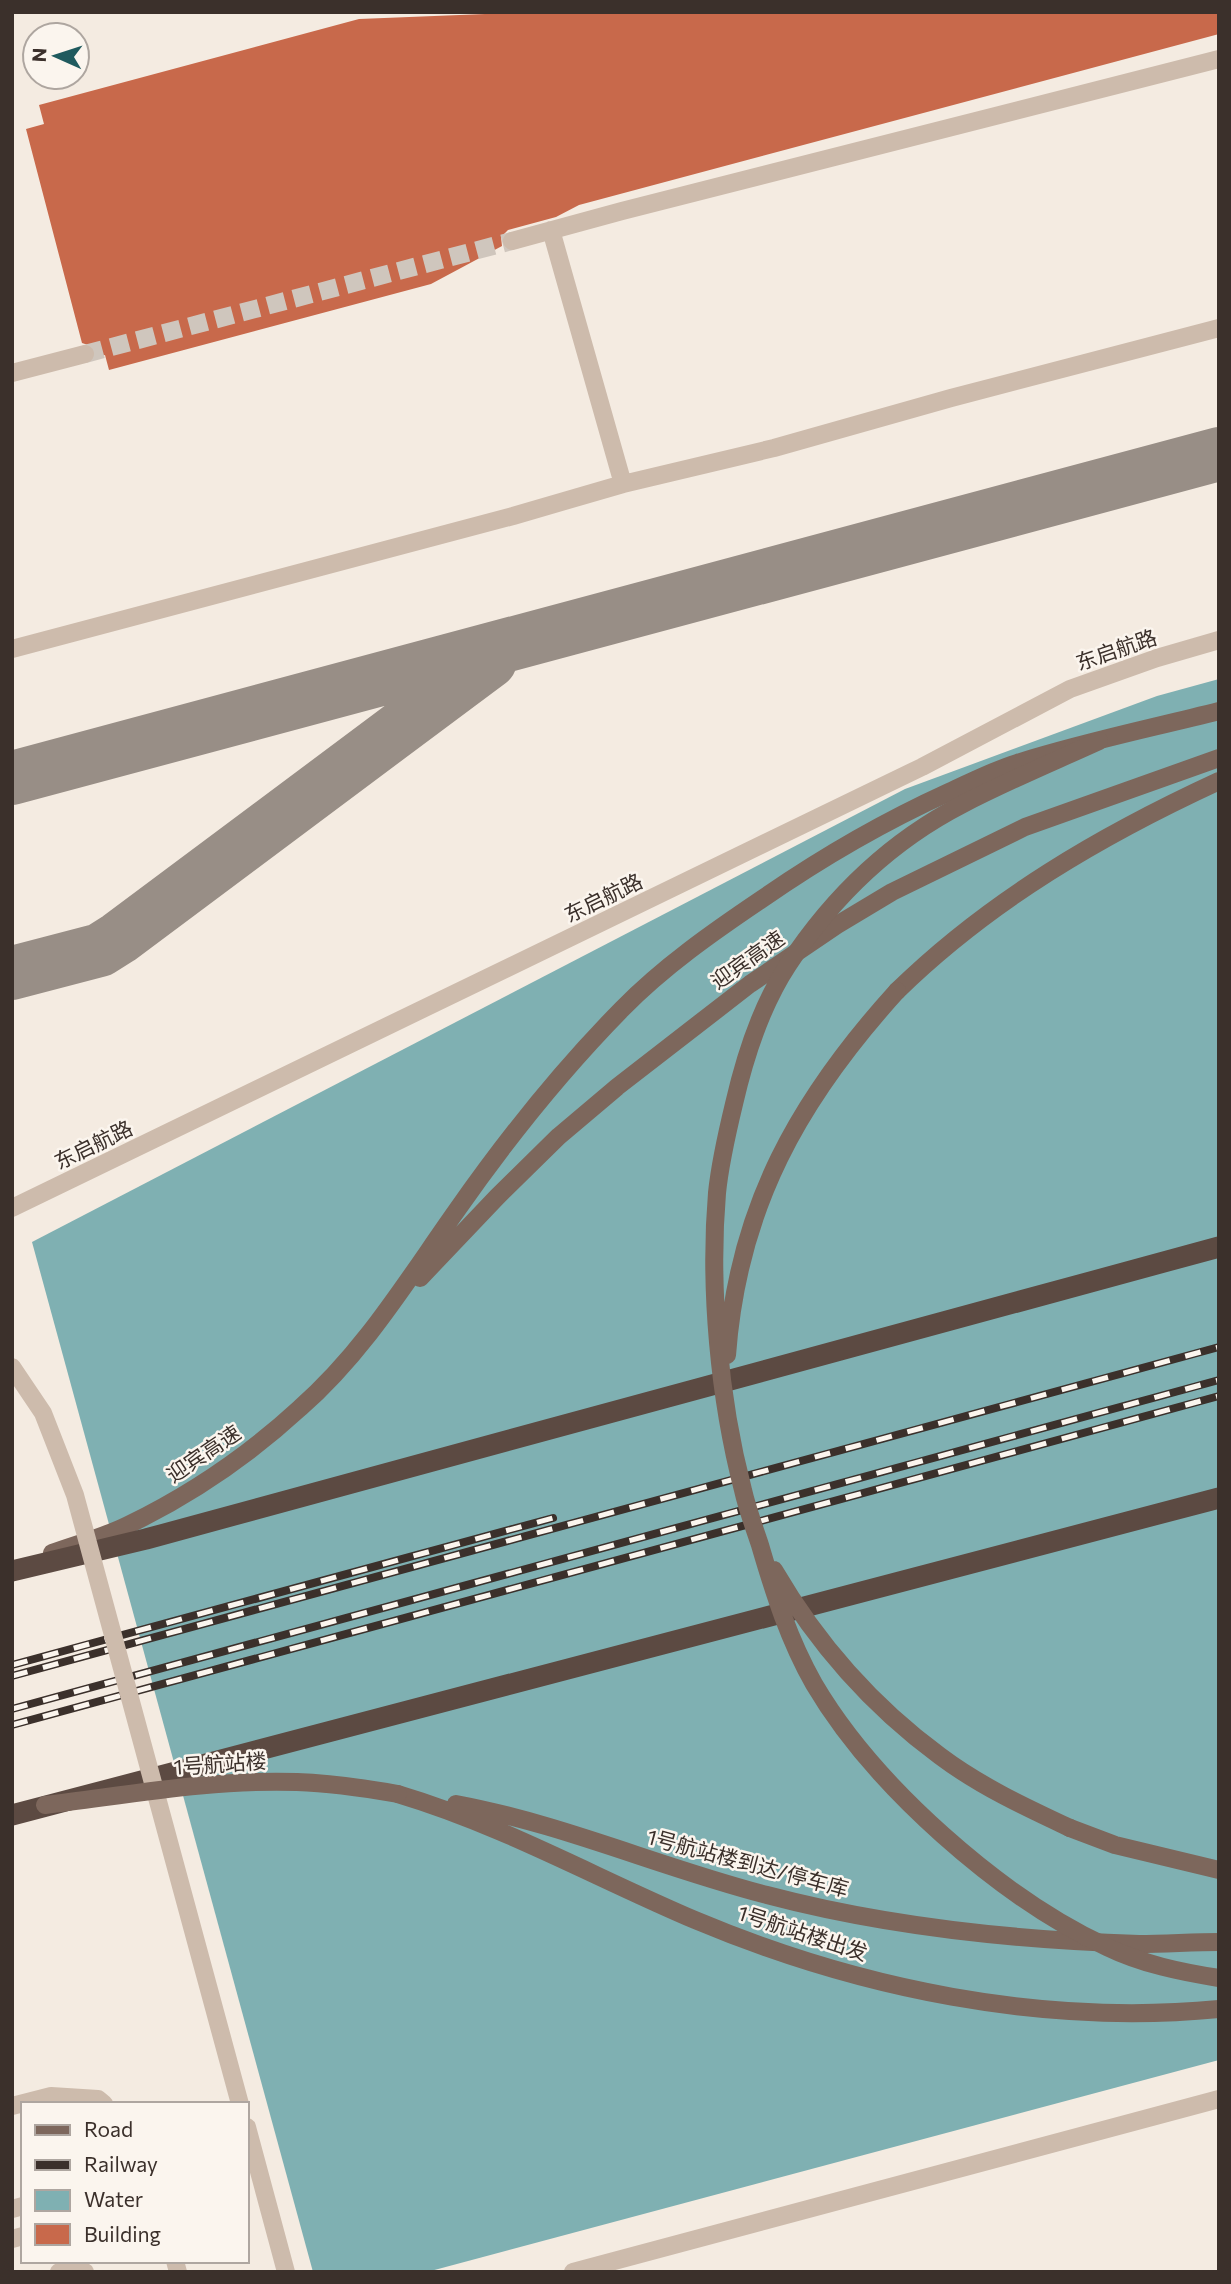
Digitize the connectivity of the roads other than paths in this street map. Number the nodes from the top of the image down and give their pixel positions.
1 (1219, 59) edge
2 (551, 230) junction
3 (512, 241) tunnel mouth
4 (1219, 328) edge
5 (85, 354) tunnel mouth
6 (12, 373) edge
7 (623, 484) junction
8 (1219, 640) edge
9 (12, 649) edge
10 (1219, 711) edge
11 (1098, 741) junction
12 (1219, 758) edge
13 (1219, 781) edge
14 (12, 1208) edge
15 (1219, 1247) edge
16 (382, 1319) junction
17 (12, 1367) edge
18 (731, 1428) junction
19 (1219, 1498) edge
20 (760, 1546) junction
21 (12, 1569) edge
22 (398, 1794) junction
23 (45, 1805) junction
24 (12, 1815) edge
25 (1219, 1870) edge
26 (1219, 1942) edge
27 (1219, 1978) edge
28 (1219, 2009) edge
29 (1219, 2099) edge
30 (101, 2101) edge
31 (28, 2102) edge
32 (239, 2102) edge
33 (248, 2131) edge
34 (59, 2272) edge
35 (85, 2272) edge
36 (286, 2272) edge
37 (573, 2272) edge

1 - 2 street
2 - 3 street
2 - 7 street
4 - 7 street
5 - 6 street
7 - 9 street
8 - 14 street, 东启航路
10 - 11 main road
11 - 16 main road, 迎宾高速, bridge
11 - 18 main road, bridge
12 - 16 main road, 迎宾高速, bridge
13 - 18 main road, bridge
15 - 21 highway, bridge
16 - 21 main road, 迎宾高速
17 - 32 street, bridge
18 - 20 main road, bridge
19 - 23 highway, bridge
20 - 25 main road, bridge
20 - 27 main road, bridge
22 - 23 main road, 1号航站楼, bridge
22 - 26 main road, 1号航站楼到达/停车库, bridge
22 - 28 main road, 1号航站楼出发
23 - 24 highway
29 - 37 street
30 - 31 street
33 - 36 street
34 - 35 street

